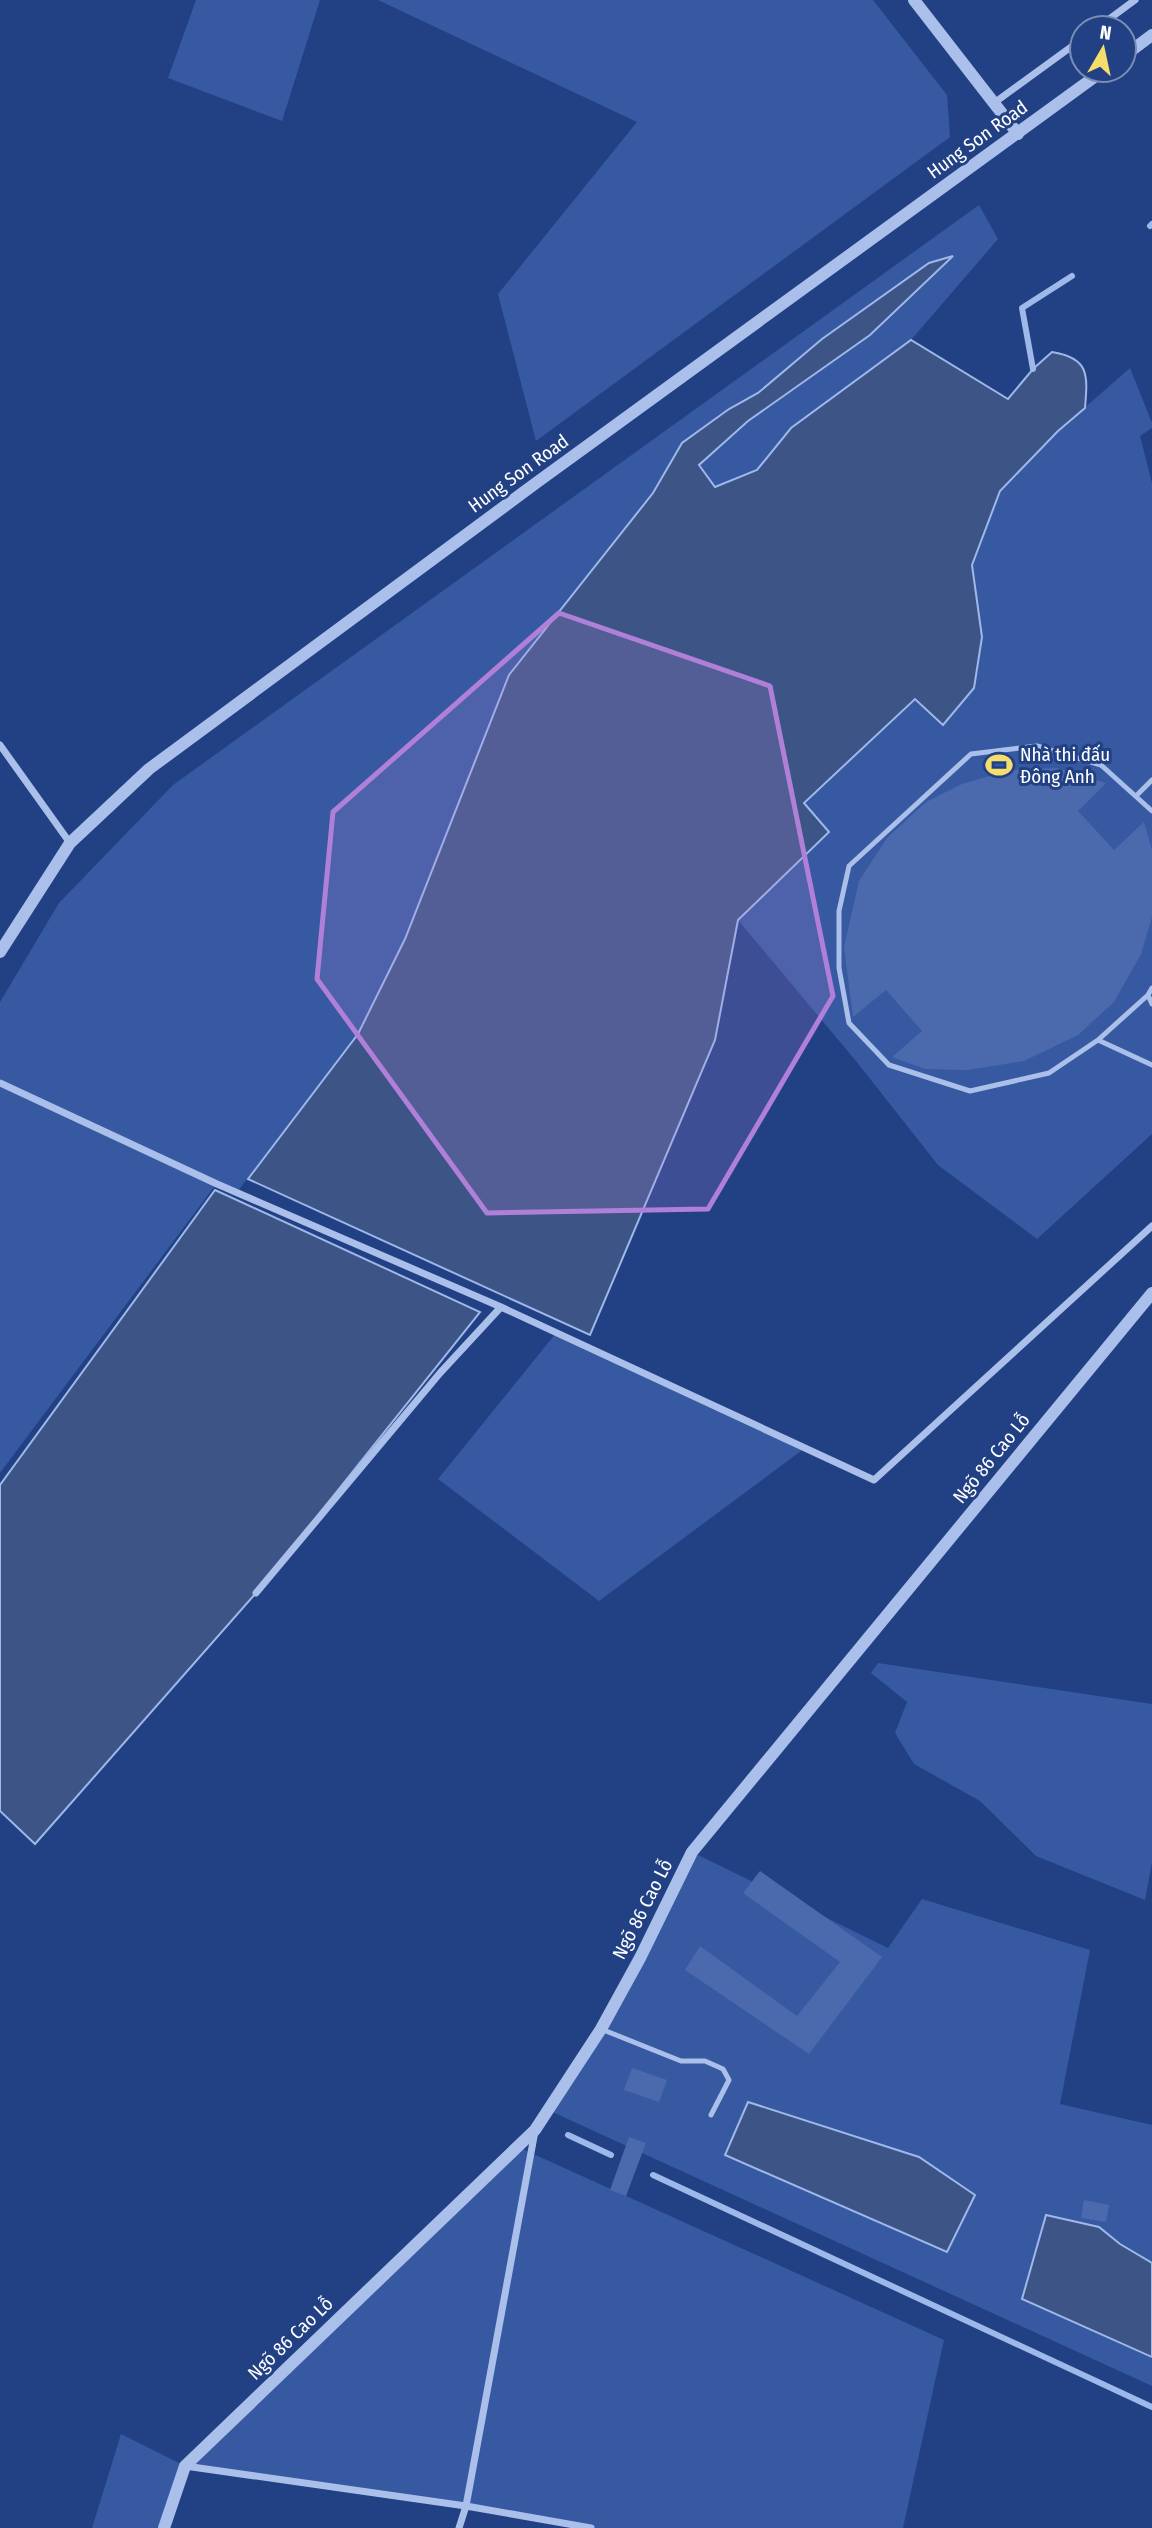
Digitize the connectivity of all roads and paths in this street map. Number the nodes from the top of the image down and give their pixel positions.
1 (914, 0) edge
2 (1135, 0) edge
3 (1116, 14) edge
4 (1068, 49) edge
5 (1085, 84) edge
6 (994, 103) junction
7 (1018, 134) junction
8 (0, 745) edge
9 (1152, 780) edge
10 (1136, 796) junction
11 (1152, 811) edge
12 (70, 843) junction
13 (0, 953) edge
14 (1152, 988) edge
15 (1148, 995) junction
16 (1152, 1004) edge
17 (1098, 1040) junction
18 (1152, 1065) edge
19 (0, 1083) edge
20 (1152, 1226) edge
21 (1152, 1293) edge
22 (501, 1307) junction
23 (256, 1593) dead end
24 (601, 2029) junction
25 (711, 2115) dead end
26 (535, 2130) junction
27 (185, 2466) junction
28 (466, 2506) junction
29 (164, 2528) edge
30 (459, 2528) edge
31 (591, 2528) edge

1 - 6 street
2 - 3 street
4 - 6 street
5 - 7 street, Hung Son Road
6 - 7 street
7 - 12 street, Hung Son Road
8 - 12 street
9 - 10 lane
10 - 11 lane
10 - 17 lane
12 - 13 street, Hung Son Road
14 - 15 lane
15 - 16 lane
15 - 17 lane
17 - 18 lane
19 - 22 street
20 - 22 street
21 - 24 street, Ngõ 86 Cao Lỗ
22 - 23 street
24 - 25 lane
24 - 26 street, Ngõ 86 Cao Lỗ
26 - 27 street, Ngõ 86 Cao Lỗ
26 - 28 street
27 - 28 street
27 - 29 street, Ngõ 86 Cao Lỗ
28 - 30 street
28 - 31 street

